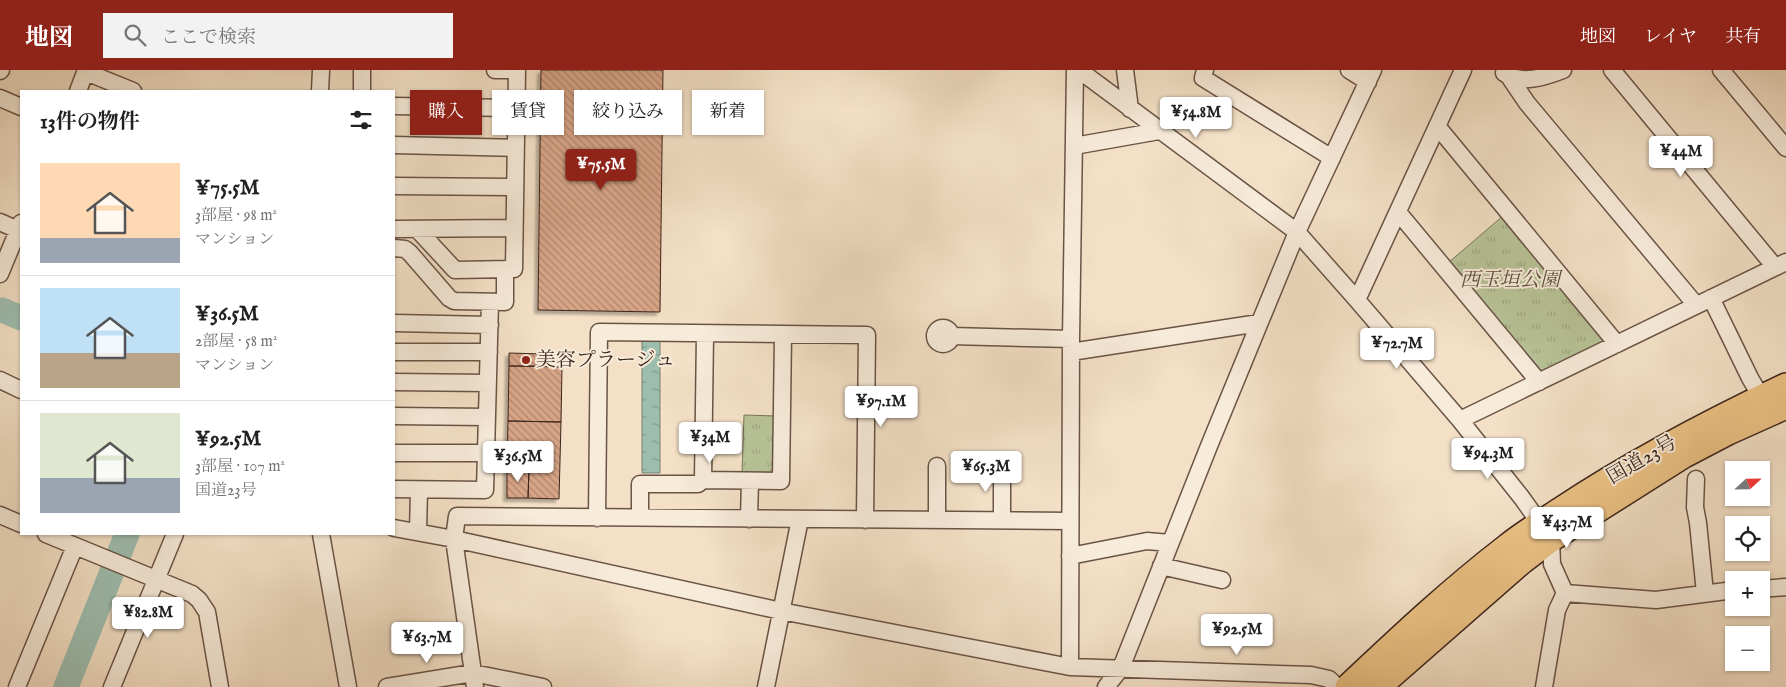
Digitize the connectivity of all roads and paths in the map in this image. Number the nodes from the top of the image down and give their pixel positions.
1 (321, 70) edge
2 (362, 70) edge
3 (495, 70) edge
4 (517, 70) edge
5 (1077, 70) edge
6 (1125, 70) edge
7 (1205, 70) edge
8 (1349, 70) edge
9 (1463, 70) edge
10 (1563, 70) edge
11 (1612, 70) edge
12 (1721, 70) edge
13 (86, 71) edge
14 (1504, 73) edge
15 (1371, 76) edge
16 (78, 90) edge
17 (131, 90) edge
18 (320, 90) edge
19 (362, 90) edge
20 (517, 90) edge
21 (0, 98) edge
22 (395, 106) edge
23 (20, 107) edge
24 (492, 108) edge
25 (1130, 109) junction
26 (1437, 126) junction
27 (1159, 131) junction
28 (516, 135) edge
29 (395, 145) edge
30 (1074, 146) junction
31 (516, 148) junction
32 (1786, 148) edge
33 (1332, 158) junction
34 (395, 186) edge
35 (515, 187) junction
36 (1398, 212) junction
37 (0, 222) edge
38 (514, 228) junction
39 (395, 229) edge
40 (417, 229) junction
41 (20, 230) edge
42 (1297, 232) junction
43 (395, 248) edge
44 (1780, 264) edge
45 (504, 269) junction
46 (0, 274) edge
47 (1357, 300) junction
48 (490, 302) junction
49 (1703, 302) junction
50 (395, 323) edge
51 (1259, 323) junction
52 (490, 325) junction
53 (705, 334) junction
54 (783, 334) junction
55 (951, 336) dead end
56 (1617, 344) junction
57 (1071, 345) junction
58 (395, 352) edge
59 (489, 352) junction
60 (0, 380) edge
61 (395, 382) edge
62 (1539, 382) junction
63 (488, 383) junction
64 (1786, 386) edge
65 (20, 390) edge
66 (1761, 397) junction
67 (1786, 406) edge
68 (395, 416) edge
69 (487, 417) junction
70 (1460, 420) junction
71 (395, 453) edge
72 (486, 453) junction
73 (937, 466) dead end
74 (1002, 466) dead end
75 (1696, 479) dead end
76 (702, 480) junction
77 (750, 481) junction
78 (395, 489) edge
79 (419, 490) junction
80 (0, 515) edge
81 (597, 518) junction
82 (640, 518) junction
83 (749, 519) junction
84 (800, 519) junction
85 (865, 520) junction
86 (937, 520) junction
87 (1002, 520) junction
88 (1070, 521) junction
89 (20, 524) edge
90 (395, 528) edge
91 (418, 532) junction
92 (1545, 532) junction
93 (48, 535) edge
94 (175, 535) edge
95 (321, 535) edge
96 (454, 539) junction
97 (1170, 544) junction
98 (75, 546) junction
99 (1070, 556) junction
100 (1161, 566) junction
101 (156, 578) junction
102 (1222, 580) dead end
103 (1786, 588) edge
104 (1770, 589) edge
105 (1725, 591) edge
106 (1565, 593) junction
107 (1705, 593) junction
108 (781, 611) junction
109 (1070, 667) junction
110 (1121, 668) junction
111 (474, 680) edge
112 (17, 687) edge
113 (113, 687) edge
114 (220, 687) edge
115 (348, 687) edge
116 (388, 687) edge
117 (542, 687) edge
118 (766, 687) edge
119 (1106, 687) edge
120 (1337, 687) edge
121 (1348, 687) edge
122 (1378, 687) edge
123 (1544, 687) edge

1 - 18 street
2 - 19 street
3 - 4 street
4 - 20 street
5 - 25 street
5 - 30 street
6 - 25 street
7 - 33 street
8 - 15 street
9 - 26 street
10 - 14 street
11 - 44 street
12 - 32 street
13 - 16 street
13 - 17 street
14 - 49 street
15 - 33 street
21 - 23 street
22 - 24 street
25 - 27 street
26 - 36 street
26 - 56 street
27 - 30 street
27 - 42 street
28 - 31 street
29 - 31 street
30 - 57 street
31 - 35 street
33 - 42 street
34 - 35 street
35 - 38 street
36 - 47 street
36 - 62 street
37 - 41 street
38 - 40 street
38 - 45 street
39 - 40 street
40 - 45 street
41 - 46 street
42 - 47 street
42 - 51 street
43 - 48 street
44 - 49 street
45 - 48 street
47 - 70 street
48 - 52 street
49 - 56 street
49 - 66 street
50 - 52 street
51 - 57 street
51 - 97 street
52 - 59 street
53 - 54 street
53 - 76 street
53 - 81 street
54 - 77 street
54 - 85 street
55 - 57 street
56 - 62 street
57 - 88 street
58 - 59 street
59 - 63 street
60 - 65 street
61 - 63 street
62 - 70 street
63 - 69 street
64 - 66 highway, 国道23号
66 - 92 highway, 国道23号
67 - 92 highway, 国道23号
68 - 69 street
69 - 72 street
70 - 92 street
71 - 72 street
72 - 79 street
73 - 86 street
74 - 87 street
75 - 107 street
76 - 77 street
76 - 82 street
77 - 83 street
78 - 79 street
79 - 91 street
80 - 89 street
81 - 82 street
81 - 96 street
82 - 83 street
83 - 84 street
84 - 85 street
84 - 108 street
85 - 86 street
86 - 87 street
87 - 88 street
88 - 99 street
90 - 91 street
91 - 96 street
92 - 106 street
92 - 121 highway, 国道23号
92 - 122 highway, 国道23号
93 - 98 street
94 - 101 street
95 - 115 street
96 - 108 street
96 - 111 street
97 - 99 street
97 - 100 street
98 - 101 street
98 - 112 street
99 - 109 street
100 - 102 street
100 - 110 street
101 - 113 street
101 - 114 street
103 - 104 street
105 - 107 street
106 - 107 street
106 - 123 street
108 - 109 street
108 - 118 street
109 - 110 street
110 - 119 street
110 - 120 street
111 - 116 street
111 - 117 street

